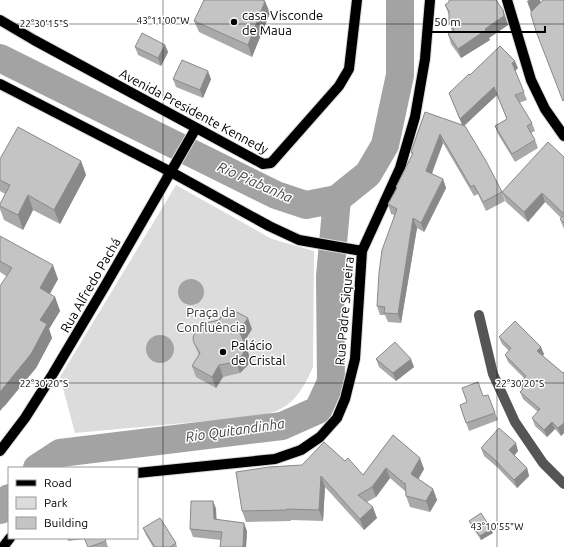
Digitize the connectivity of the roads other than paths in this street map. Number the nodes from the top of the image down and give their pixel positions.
1 (357, 0) edge
2 (430, 0) edge
3 (507, 0) edge
4 (0, 20) edge
5 (0, 84) edge
6 (194, 131) junction
7 (564, 136) edge
8 (173, 169) junction
9 (362, 251) junction
10 (479, 315) dead end
11 (0, 451) edge
12 (138, 473) edge
13 (564, 484) edge
14 (9, 539) edge
15 (3, 547) edge

1 - 6 main road, Avenida Presidente Kennedy
2 - 9 main road, Rua Padre Siqueira
3 - 7 main road
4 - 6 main road, Avenida Presidente Kennedy
5 - 8 main road
6 - 8 main road, Rua Alfredo Pachá
8 - 9 main road
8 - 11 main road, Rua Alfredo Pachá
9 - 12 main road, Rua Padre Siqueira
10 - 13 street
14 - 15 main road

